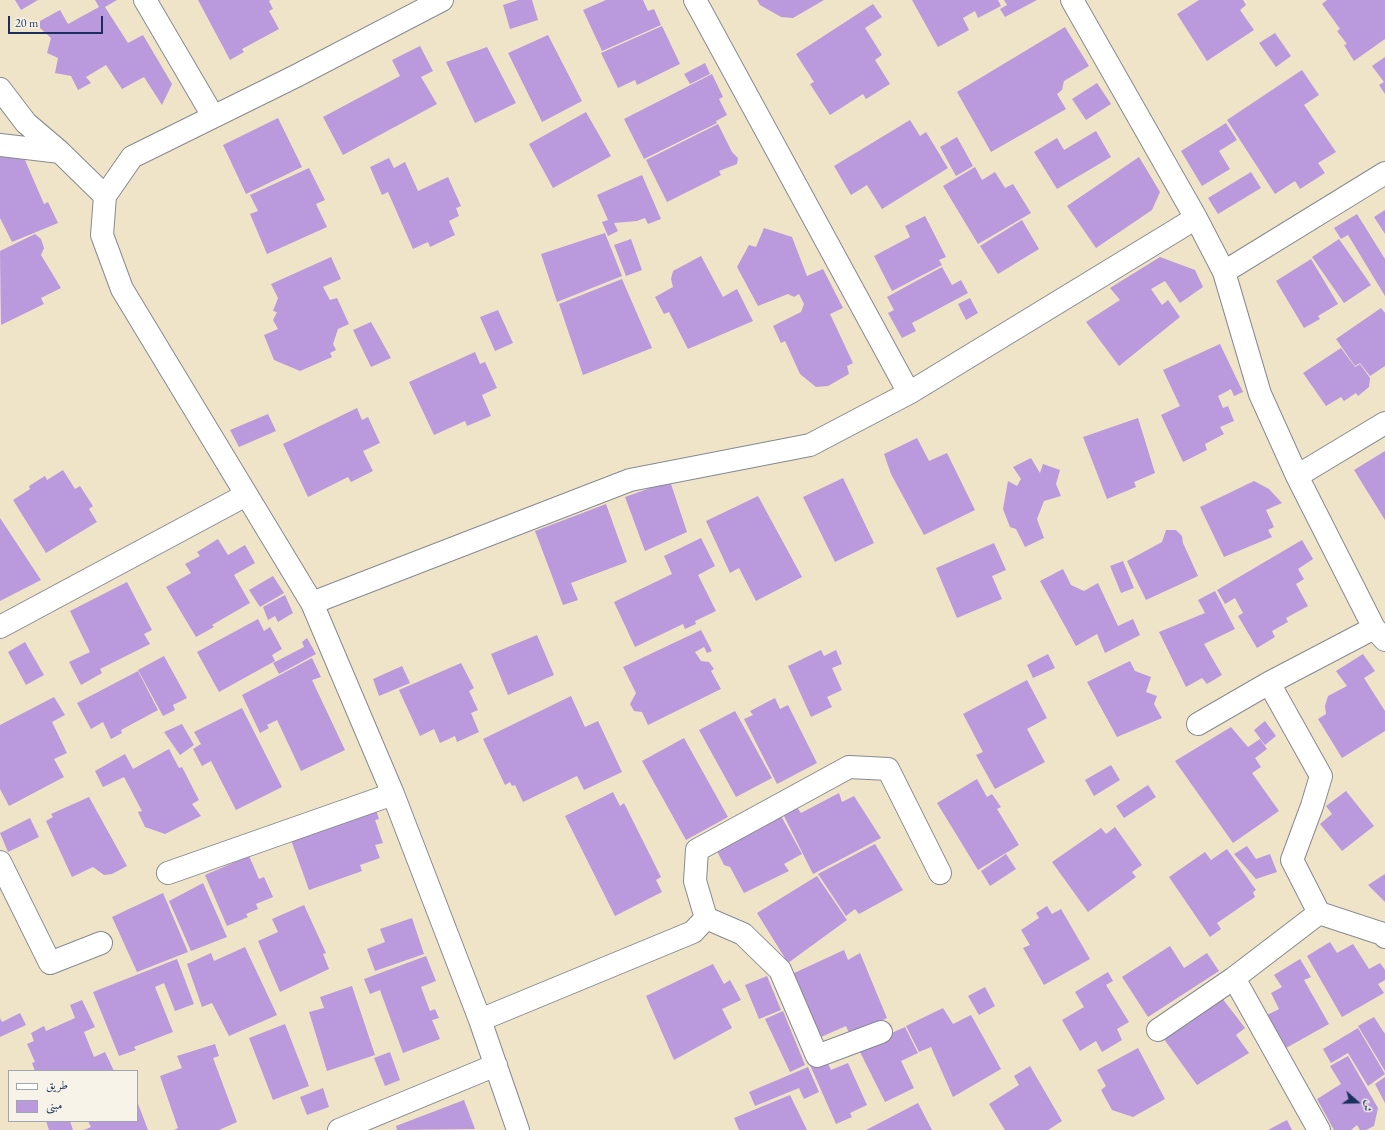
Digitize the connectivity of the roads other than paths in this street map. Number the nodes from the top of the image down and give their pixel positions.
1 (145, 0) edge
2 (442, 0) edge
3 (695, 0) edge
4 (1072, 0) edge
5 (0, 89) edge
6 (213, 116) junction
7 (0, 145) edge
8 (60, 152) junction
9 (1385, 173) edge
10 (106, 196) junction
11 (1196, 218) junction
12 (1224, 272) junction
13 (909, 393) junction
14 (1385, 423) edge
15 (1296, 476) junction
16 (246, 495) junction
17 (312, 602) junction
18 (0, 627) edge
19 (1380, 634) edge
20 (1269, 683) junction
21 (1198, 724) dead end
22 (392, 794) junction
23 (0, 862) edge
24 (168, 873) dead end
25 (940, 873) dead end
26 (1319, 913) junction
27 (706, 918) junction
28 (1385, 937) edge
29 (101, 943) dead end
30 (1234, 978) junction
31 (480, 1020) junction
32 (1158, 1030) dead end
33 (880, 1032) dead end
34 (496, 1065) junction
35 (339, 1130) edge
36 (518, 1130) edge
37 (1319, 1130) edge

1 - 6 street
2 - 6 street
3 - 13 street
4 - 11 street
5 - 8 street
6 - 10 street
7 - 8 street
8 - 10 street
9 - 12 street
10 - 16 street
11 - 12 street
11 - 13 street
12 - 15 street
13 - 17 street
14 - 15 street
15 - 19 street
16 - 17 street
16 - 18 street
17 - 22 street
19 - 20 street
20 - 21 street
20 - 26 street
22 - 24 street
22 - 31 street
23 - 29 street
25 - 27 street
26 - 28 street
26 - 30 street
27 - 31 street
27 - 33 street
30 - 32 street
30 - 37 street
31 - 34 street
34 - 35 street
34 - 36 street

